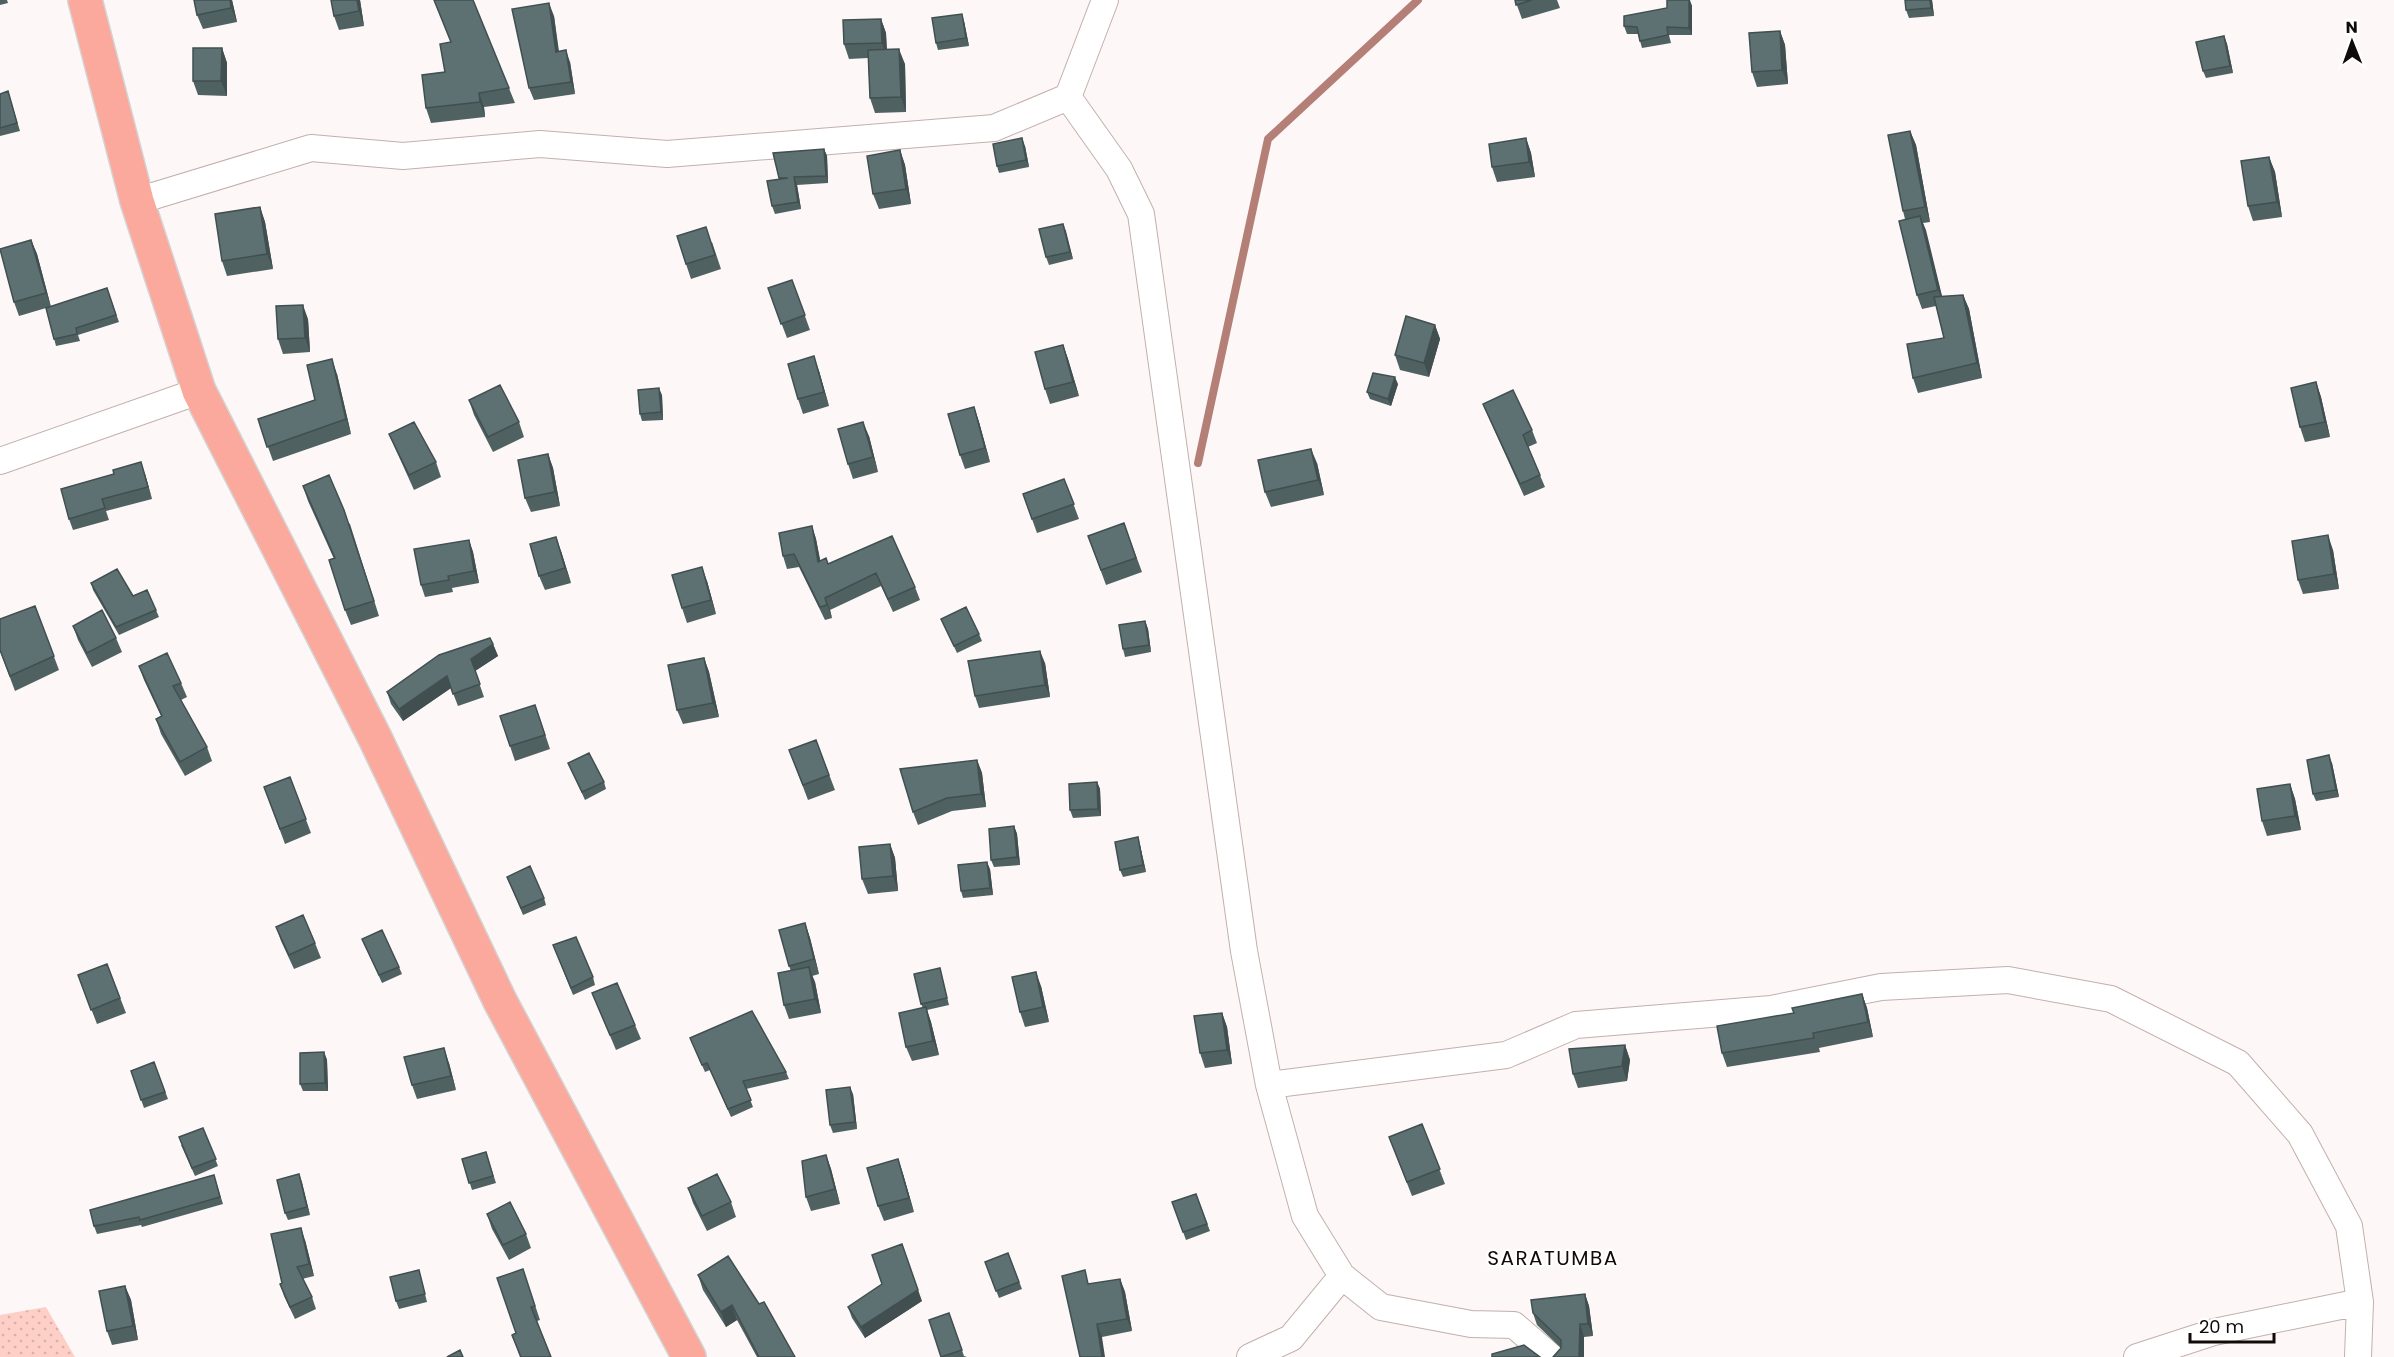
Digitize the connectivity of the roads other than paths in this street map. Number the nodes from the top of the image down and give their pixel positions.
1 (85, 0) edge
2 (1105, 0) edge
3 (1068, 97) junction
4 (137, 201) junction
5 (199, 392) junction
6 (0, 461) edge
7 (1269, 1085) junction
8 (1342, 1276) junction
9 (2360, 1302) junction
10 (689, 1357) edge
11 (1250, 1357) edge
12 (1551, 1357) edge
13 (2138, 1357) edge
14 (2358, 1357) edge

1 - 4 main road
2 - 3 street
3 - 4 street
3 - 7 street
4 - 5 main road
5 - 6 street
5 - 10 main road
7 - 8 street
7 - 9 street
8 - 11 street
8 - 12 street
9 - 13 street
9 - 14 street

